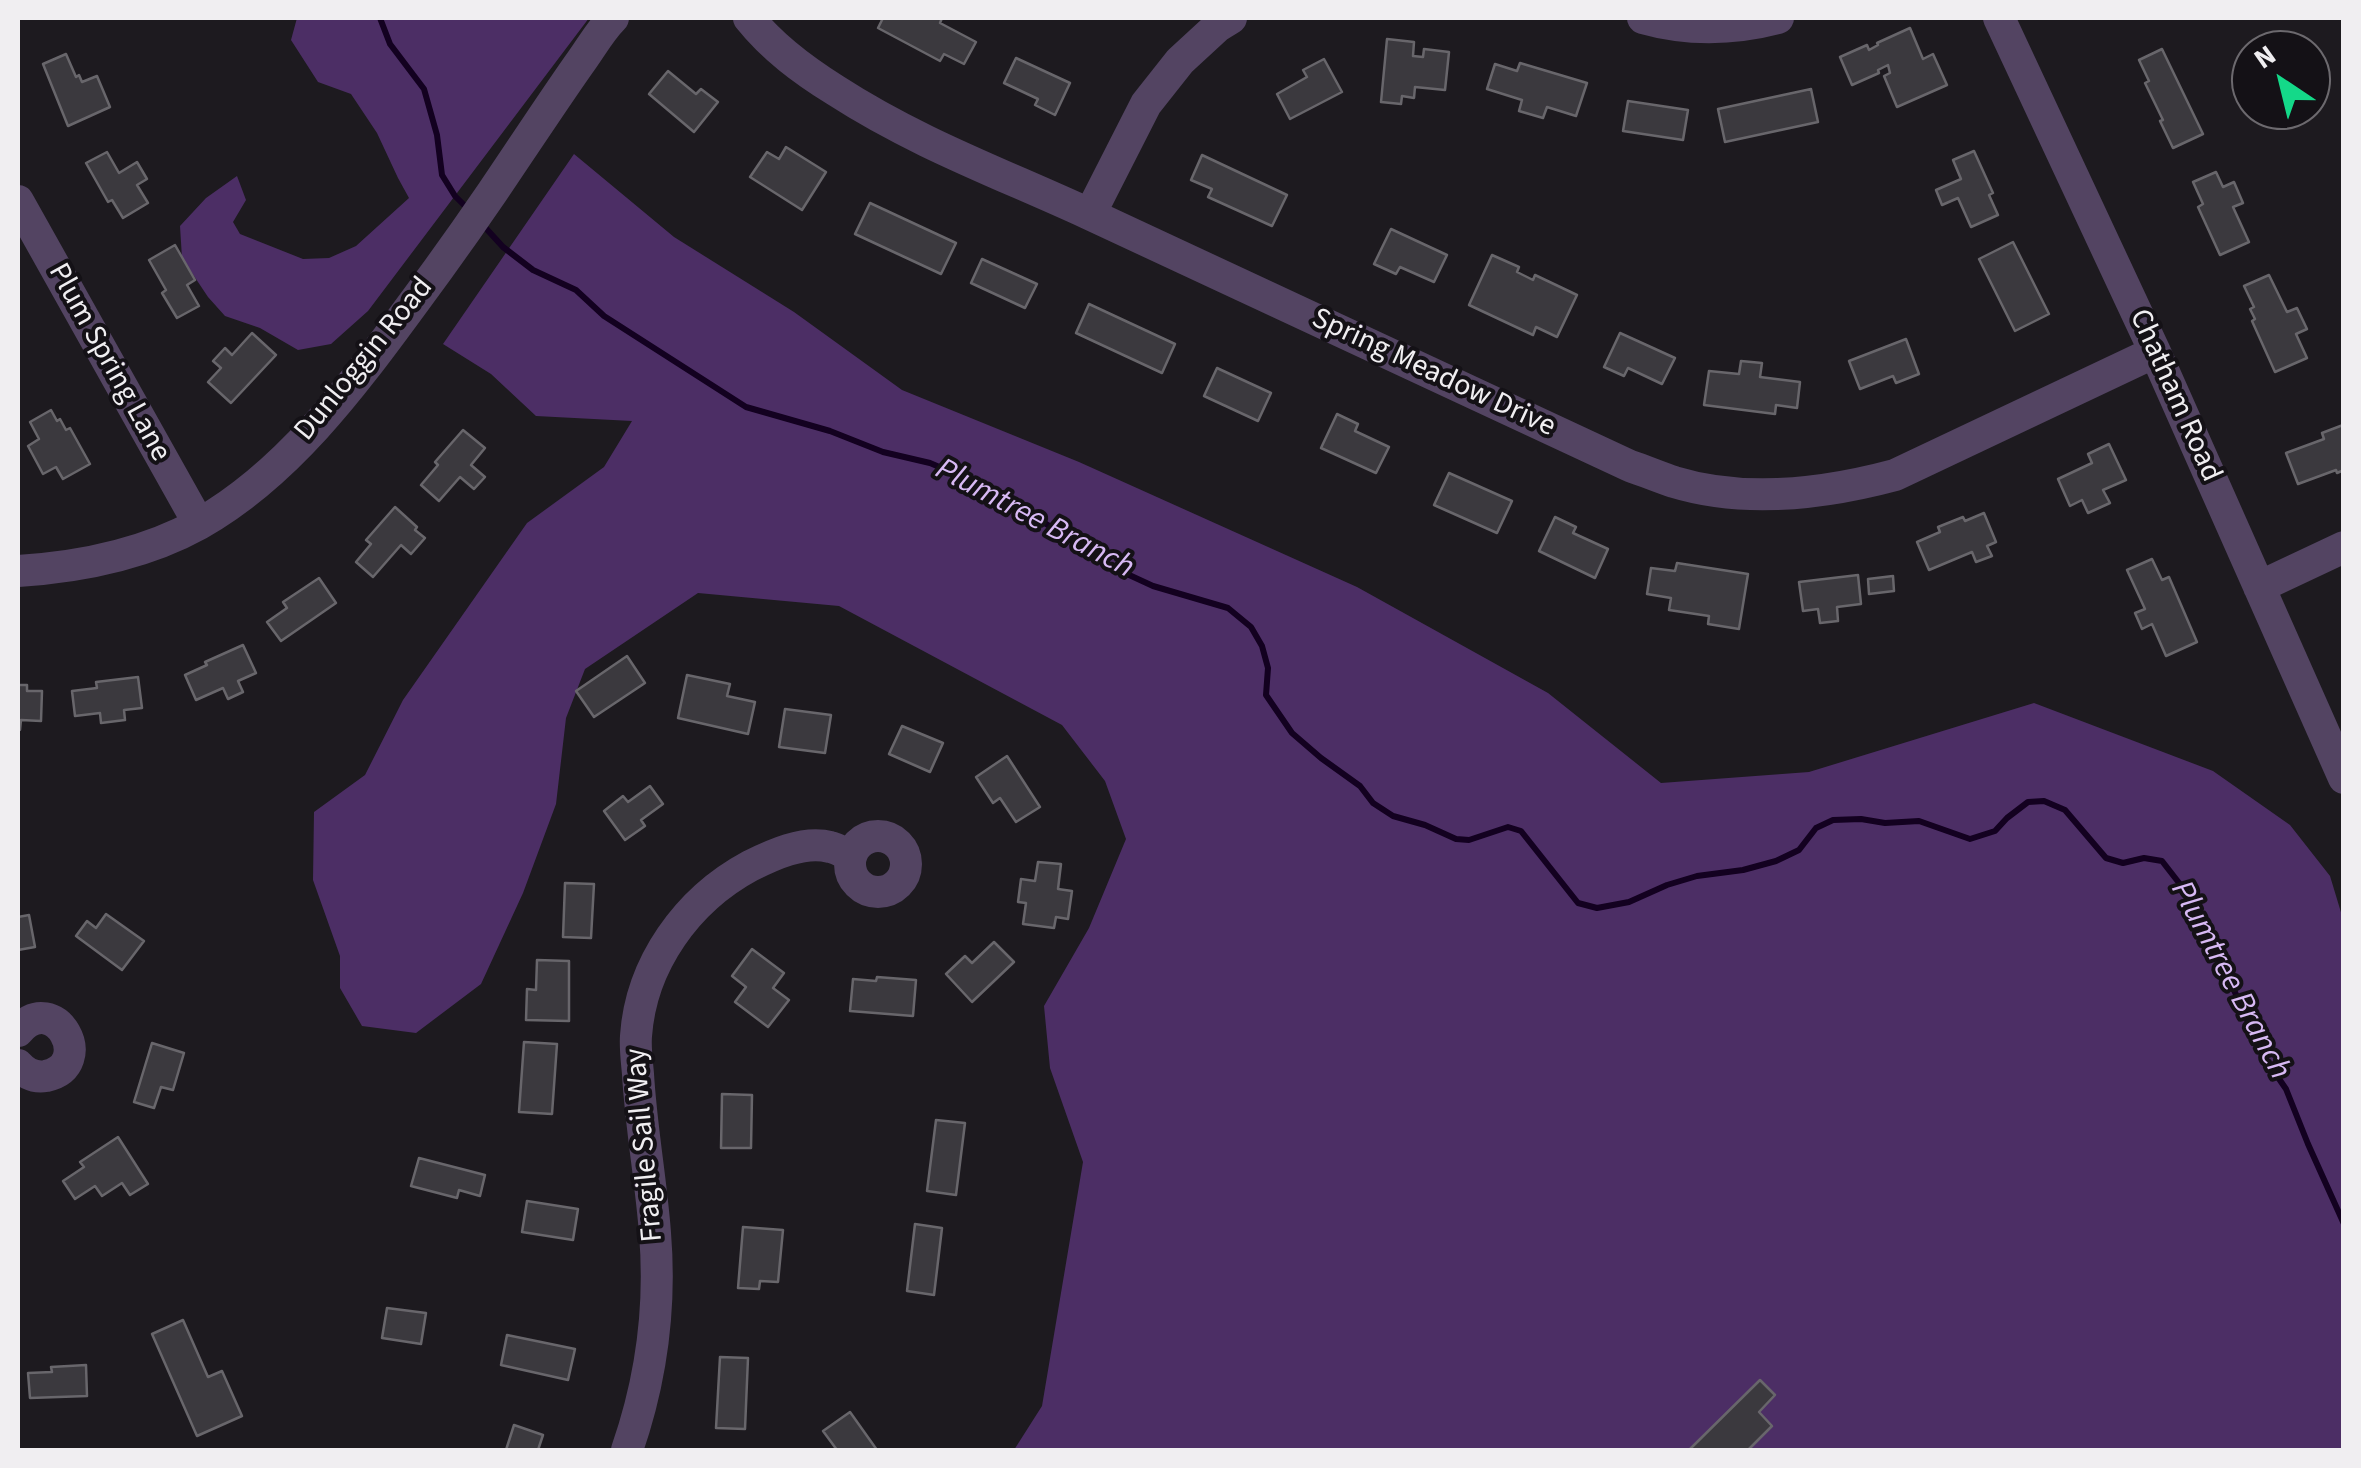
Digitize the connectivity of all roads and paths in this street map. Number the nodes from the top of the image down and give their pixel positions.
1 (613, 18) edge
2 (749, 18) edge
3 (1231, 18) edge
4 (1643, 18) edge
5 (1778, 18) edge
6 (2000, 18) edge
7 (18, 202) edge
8 (1090, 214) junction
9 (2156, 352) junction
10 (199, 524) junction
11 (2344, 547) edge
12 (18, 571) edge
13 (2259, 586) junction
14 (2344, 778) edge
15 (850, 856) dead end
16 (18, 1031) edge
17 (18, 1064) edge
18 (627, 1450) edge

1 - 10 street, Dunloggin Road
2 - 8 street, Spring Meadow Drive
3 - 8 street
4 - 5 street
6 - 9 street, Chatham Road
7 - 10 street, Plum Spring Lane
8 - 9 street, Spring Meadow Drive
9 - 13 street, Chatham Road
10 - 12 street, Dunloggin Road
11 - 13 street
13 - 14 street, Chatham Road
15 - 18 street, Fragile Sail Way
16 - 17 street

